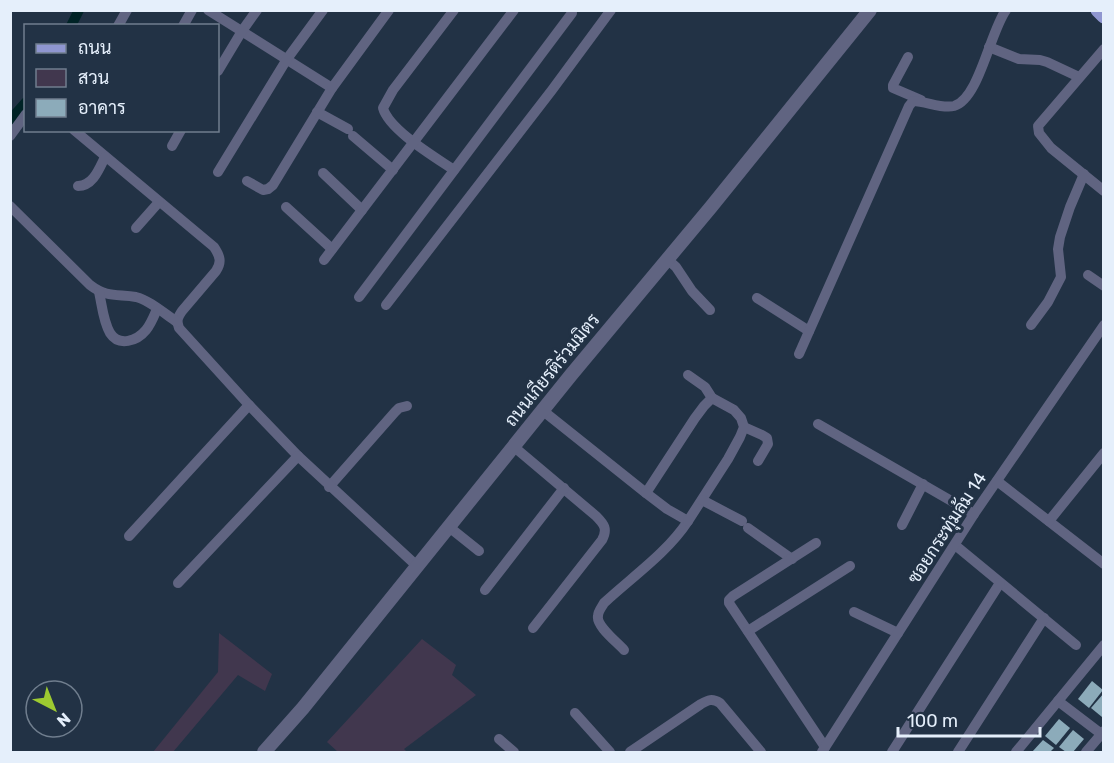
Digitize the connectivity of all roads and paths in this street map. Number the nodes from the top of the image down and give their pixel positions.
1 (127, 10) edge
2 (192, 10) edge
3 (208, 10) edge
4 (257, 10) edge
5 (323, 10) edge
6 (389, 10) edge
7 (454, 10) edge
8 (514, 10) edge
9 (611, 10) edge
10 (870, 10) edge
11 (1006, 10) edge
12 (1098, 10) edge
13 (574, 14) edge
14 (1104, 16) edge
15 (119, 24) edge
16 (184, 24) edge
17 (242, 31) junction
18 (988, 47) junction
19 (1104, 49) edge
20 (908, 57) dead end
21 (287, 59) junction
22 (219, 69) edge
23 (1079, 77) junction
24 (332, 88) junction
25 (927, 102) junction
26 (317, 112) junction
27 (24, 117) edge
28 (76, 132) edge
29 (180, 132) edge
30 (10, 136) edge
31 (414, 142) junction
32 (172, 146) dead end
33 (105, 157) junction
34 (393, 170) junction
35 (454, 170) junction
36 (218, 172) dead end
37 (323, 173) dead end
38 (1084, 174) junction
39 (247, 181) dead end
40 (78, 186) dead end
41 (1104, 191) edge
42 (159, 202) junction
43 (10, 206) edge
44 (286, 207) dead end
45 (362, 210) junction
46 (136, 228) dead end
47 (332, 249) junction
48 (667, 259) junction
49 (324, 260) dead end
50 (1088, 275) dead end
51 (1104, 286) edge
52 (99, 292) junction
53 (359, 297) dead end
54 (757, 298) dead end
55 (386, 305) dead end
56 (157, 309) junction
57 (710, 310) dead end
58 (177, 322) junction
59 (1031, 325) dead end
60 (1104, 325) edge
61 (809, 331) junction
62 (799, 354) dead end
63 (688, 375) dead end
64 (712, 398) junction
65 (249, 405) junction
66 (407, 406) dead end
67 (542, 410) junction
68 (818, 424) dead end
69 (744, 427) junction
70 (513, 446) junction
71 (1104, 453) edge
72 (298, 456) junction
73 (758, 461) dead end
74 (997, 481) junction
75 (923, 484) junction
76 (329, 487) junction
77 (564, 488) junction
78 (646, 493) junction
79 (702, 500) junction
80 (974, 514) junction
81 (688, 521) junction
82 (1049, 521) junction
83 (902, 525) dead end
84 (449, 526) junction
85 (129, 536) dead end
86 (816, 543) dead end
87 (955, 545) junction
88 (479, 551) dead end
89 (792, 559) junction
90 (1104, 564) edge
91 (417, 566) junction
92 (850, 567) dead end
93 (178, 583) dead end
94 (1000, 583) junction
95 (485, 590) dead end
96 (854, 612) dead end
97 (1044, 618) junction
98 (533, 628) dead end
99 (748, 631) junction
100 (898, 633) junction
101 (1076, 645) dead end
102 (1104, 645) edge
103 (624, 650) dead end
104 (1058, 701) junction
105 (575, 713) dead end
106 (1103, 734) edge
107 (499, 739) dead end
108 (823, 750) edge
109 (264, 753) edge
110 (514, 753) edge
111 (610, 753) edge
112 (630, 753) edge
113 (761, 753) edge
114 (892, 753) edge
115 (958, 753) edge
116 (1016, 753) edge
117 (1086, 753) edge

1 - 15 street
2 - 16 street
3 - 17 street
4 - 17 street
5 - 21 street
6 - 24 street
7 - 31 street
8 - 31 street
9 - 55 street
10 - 48 street, ถนนเกียรติร่วมมิตร
11 - 18 street
12 - 14 main road
13 - 35 street
17 - 21 street
17 - 22 street
18 - 23 street
18 - 25 street
19 - 23 street
20 - 25 street
21 - 24 street
21 - 36 street
23 - 38 street
24 - 26 street
25 - 61 street
26 - 34 street
26 - 39 street
27 - 30 street
28 - 33 street
29 - 32 street
31 - 34 street
31 - 35 street
33 - 40 street
33 - 42 street
34 - 45 street
35 - 53 street
37 - 45 street
38 - 41 street
38 - 59 street
42 - 46 street
42 - 58 street
43 - 52 street
44 - 47 street
45 - 47 street
47 - 49 street
48 - 57 street
48 - 67 street, ถนนเกียรติร่วมมิตร
50 - 51 street
52 - 56 street
52 - 56 street
54 - 61 street
56 - 58 street
58 - 65 street
60 - 74 street, ซอยกระทุ่มล้ม 14
61 - 62 street
63 - 64 street
64 - 69 street
64 - 78 street
65 - 72 street
65 - 85 street
66 - 76 street
67 - 70 street, ถนนเกียรติร่วมมิตร
67 - 78 street
68 - 75 street
69 - 73 street
69 - 79 street
70 - 77 street
70 - 84 street, ถนนเกียรติร่วมมิตร
71 - 82 street
72 - 76 street
72 - 93 street
74 - 80 street, ซอยกระทุ่มล้ม 14
74 - 82 street
75 - 80 street
75 - 83 street
76 - 91 street
77 - 95 street
77 - 98 street
78 - 81 street
79 - 81 street
79 - 89 street
80 - 87 street, ซอยกระทุ่มล้ม 14
81 - 103 street
82 - 90 street
84 - 88 street
84 - 91 street, ถนนเกียรติร่วมมิตร
86 - 89 street
87 - 94 street
87 - 100 street, ซอยกระทุ่มล้ม 14
89 - 99 street
91 - 109 street, ถนนเกียรติร่วมมิตร
92 - 99 street
94 - 97 street
94 - 114 street
96 - 100 street
97 - 101 street
97 - 115 street
99 - 108 street
100 - 108 street, ซอยกระทุ่มล้ม 14
102 - 104 street
104 - 106 street
104 - 116 street
105 - 111 street
106 - 117 street
107 - 110 street
112 - 113 street

